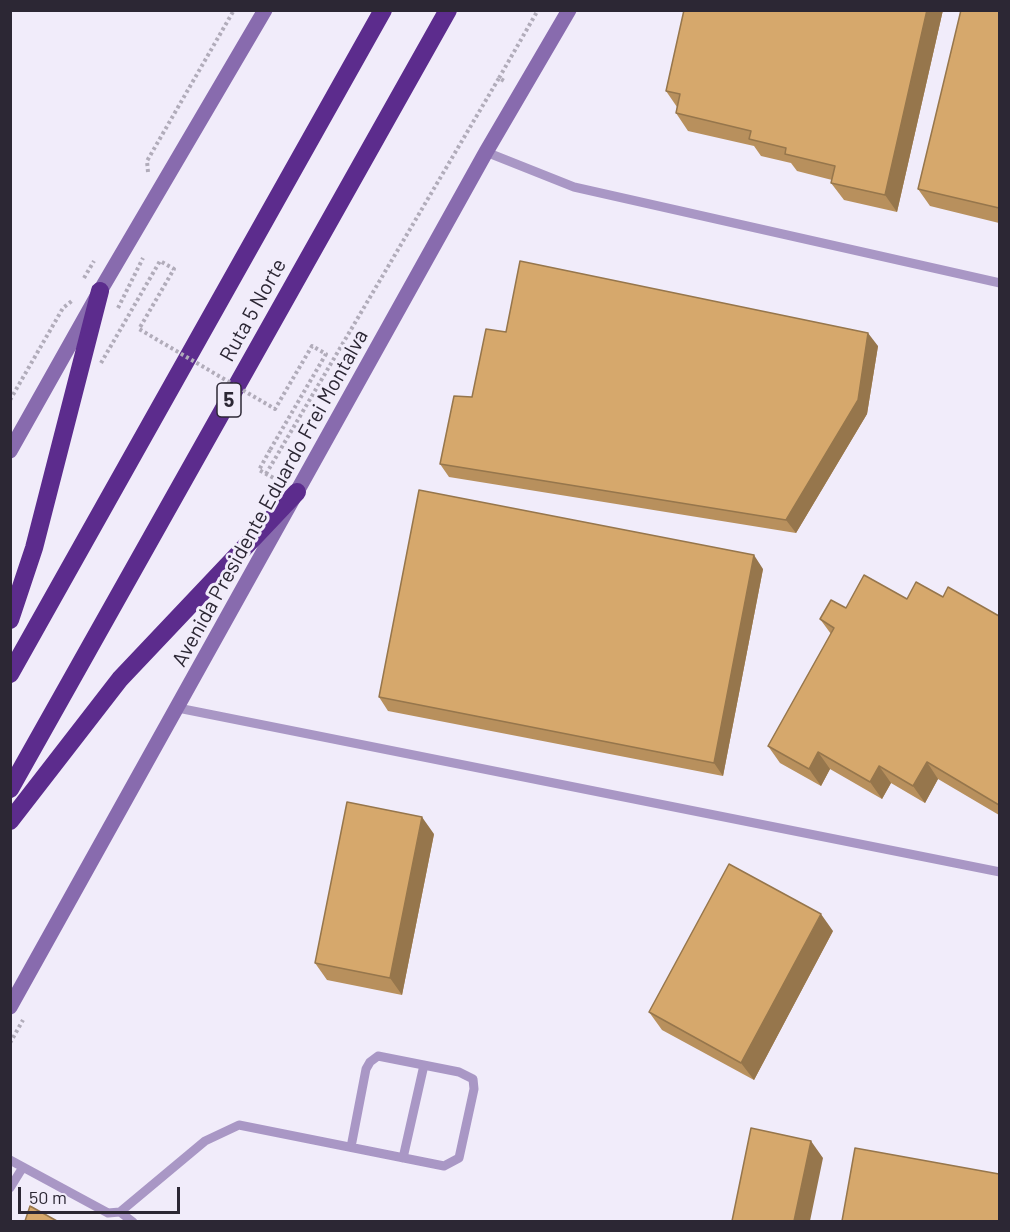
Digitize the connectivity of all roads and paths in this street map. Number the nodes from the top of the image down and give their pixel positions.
1 (234, 10) edge
2 (265, 10) edge
3 (383, 10) edge
4 (448, 10) edge
5 (538, 10) edge
6 (569, 10) edge
7 (499, 78) junction
8 (523, 90) junction
9 (486, 152) junction
10 (148, 174) dead end
11 (999, 283) edge
12 (100, 291) junction
13 (77, 297) dead end
14 (101, 363) dead end
15 (10, 400) edge
16 (10, 451) edge
17 (267, 474) junction
18 (297, 492) junction
19 (10, 621) edge
20 (10, 674) edge
21 (178, 708) junction
22 (10, 789) edge
23 (10, 821) edge
24 (999, 872) edge
25 (10, 1007) edge
26 (424, 1065) junction
27 (351, 1147) junction
28 (403, 1158) junction
29 (10, 1160) edge
30 (23, 1167) junction
31 (10, 1188) edge
32 (120, 1212) junction
33 (133, 1221) edge

1 - 10 path
2 - 12 street
3 - 20 highway, Ruta 5 Norte
4 - 22 highway, Ruta 5 Norte / 5
5 - 7 path
6 - 8 street, Avenida Presidente Eduardo Frei Montalva
7 - 8 path
7 - 17 path
8 - 9 street, Avenida Presidente Eduardo Frei Montalva
9 - 11 lane
9 - 18 street, Avenida Presidente Eduardo Frei Montalva
12 - 16 street
12 - 19 highway
13 - 15 path
14 - 17 path, bridge
17 - 18 path
18 - 21 street, Avenida Presidente Eduardo Frei Montalva
18 - 23 highway
21 - 24 lane
21 - 25 street, Avenida Presidente Eduardo Frei Montalva
26 - 27 lane
26 - 28 lane
26 - 28 lane
27 - 28 lane
27 - 32 lane
29 - 30 lane
30 - 31 lane
30 - 32 lane
32 - 33 lane

